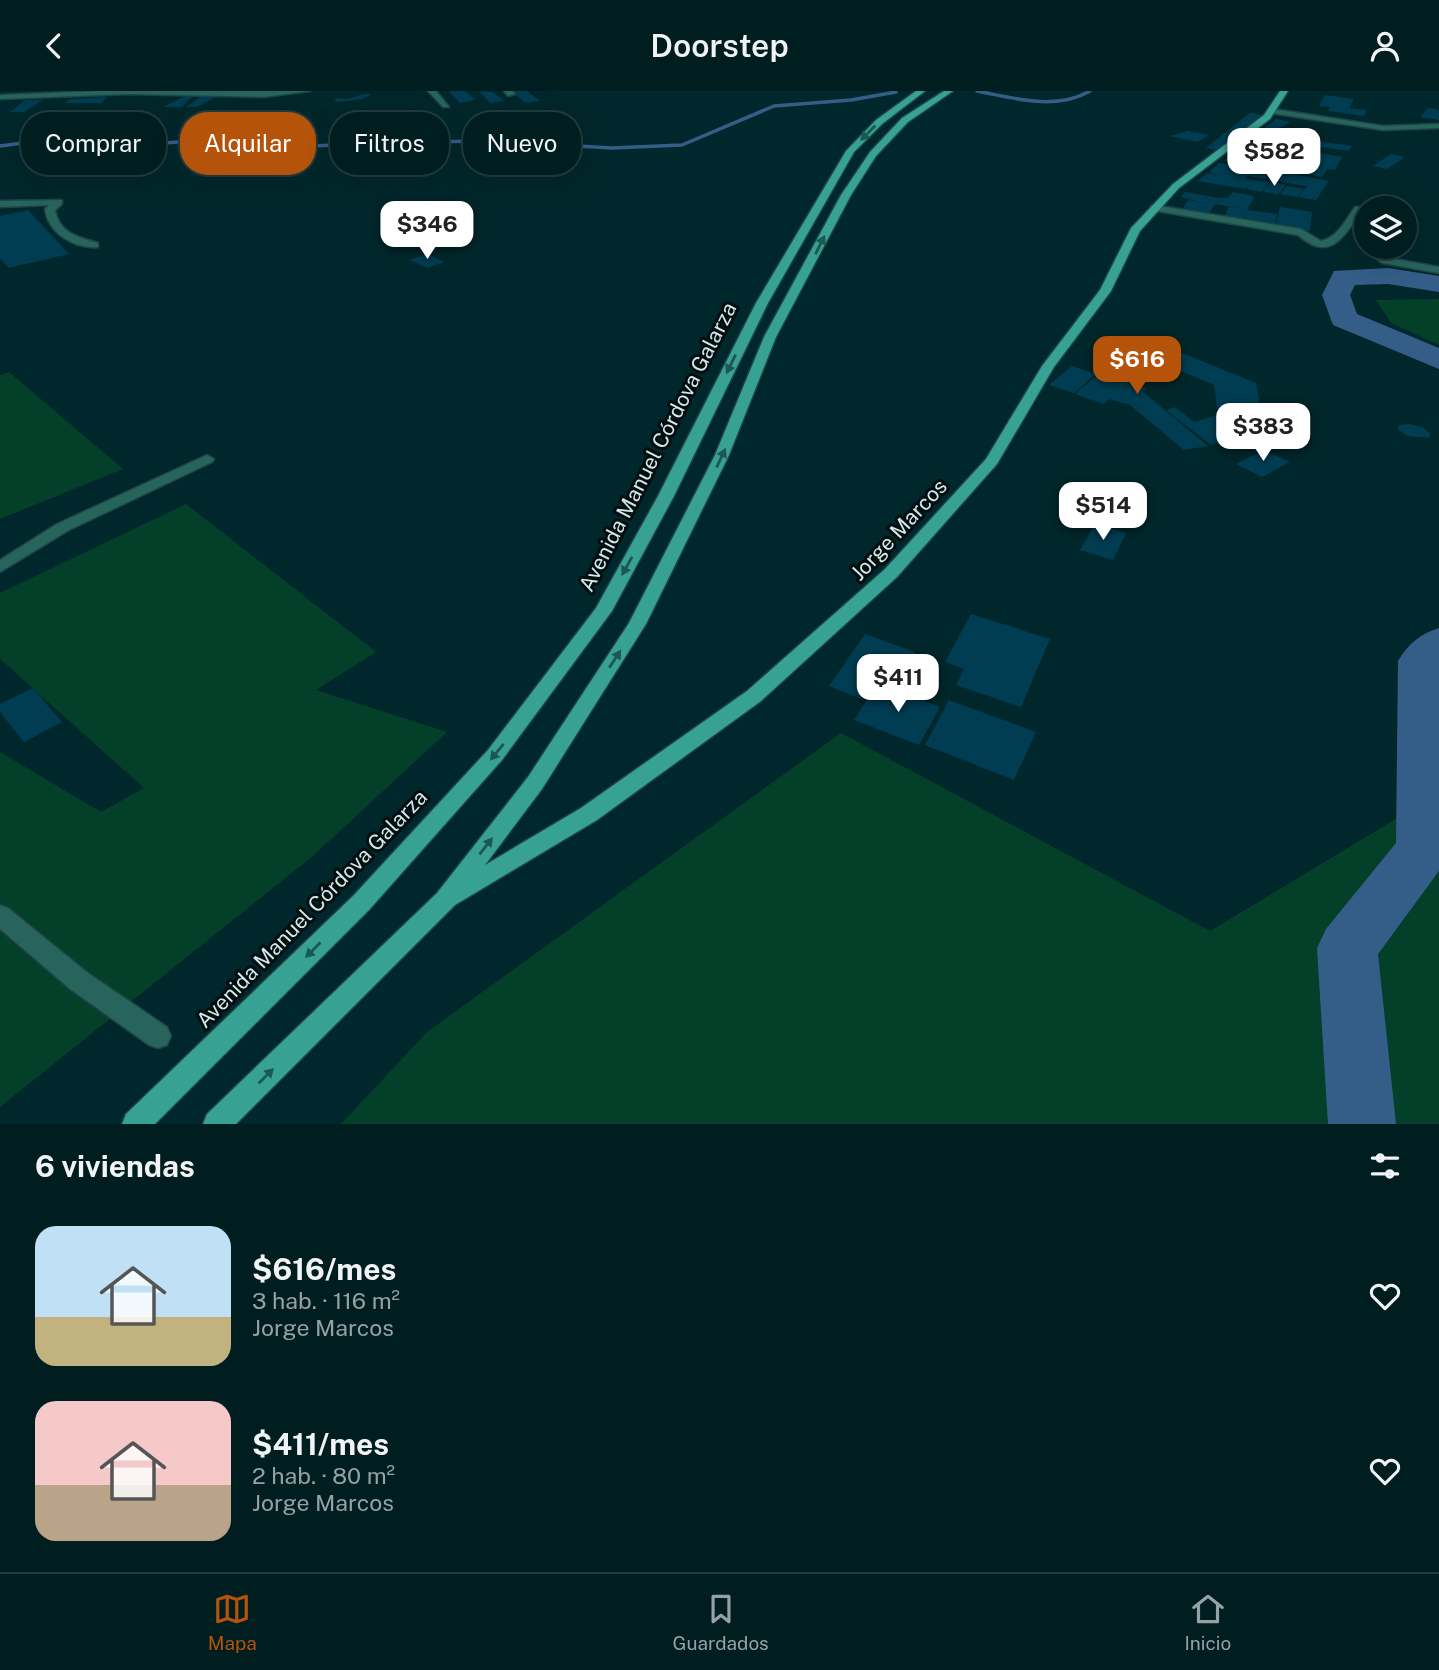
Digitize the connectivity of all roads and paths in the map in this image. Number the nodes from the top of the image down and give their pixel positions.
1 (38, 91) edge
2 (306, 91) edge
3 (432, 91) edge
4 (948, 91) edge
5 (1284, 91) edge
6 (131, 92) edge
7 (224, 92) edge
8 (915, 92) edge
9 (30, 96) junction
10 (0, 97) edge
11 (446, 105) dead end
12 (1273, 111) junction
13 (1439, 125) edge
14 (0, 204) edge
15 (1154, 208) junction
16 (1354, 214) edge
17 (94, 245) dead end
18 (1383, 259) edge
19 (1439, 270) edge
20 (762, 303) junction
21 (789, 306) junction
22 (206, 459) dead end
23 (0, 567) edge
24 (445, 900) junction
25 (0, 915) edge
26 (158, 1036) dead end
27 (136, 1124) edge
28 (217, 1124) edge

1 - 9 street
2 - 7 street
3 - 11 street
21 -> 4 main road
5 - 12 main road, Jorge Marcos
6 - 7 street
6 - 9 street
8 -> 20 main road, Avenida Manuel Córdova Galarza
9 - 10 street
12 - 13 street
12 - 15 main road, Jorge Marcos
14 - 17 street
15 - 16 street
15 - 24 main road, Jorge Marcos
18 - 19 street
20 - 21 main road
20 -> 27 main road, Avenida Manuel Córdova Galarza
24 -> 21 main road
22 - 23 street
28 -> 24 main road
25 - 26 street

